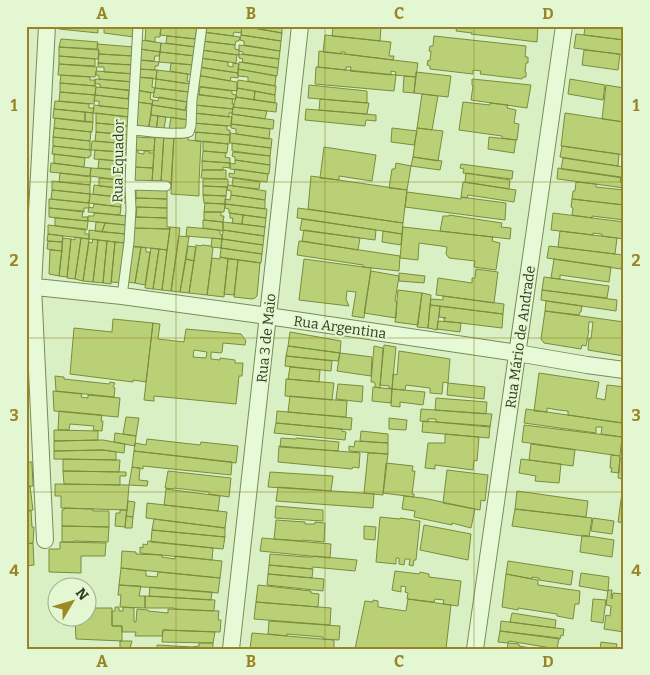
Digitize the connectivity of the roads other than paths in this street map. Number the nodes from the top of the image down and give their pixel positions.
1 (48, 26) edge
2 (138, 26) edge
3 (202, 26) edge
4 (300, 26) edge
5 (564, 26) edge
6 (132, 130) junction
7 (130, 184) junction
8 (166, 186) dead end
9 (30, 286) edge
10 (122, 296) junction
11 (268, 316) junction
12 (517, 353) junction
13 (624, 370) edge
14 (45, 540) dead end
15 (231, 649) edge
16 (475, 649) edge

1 - 9 street
2 - 6 lane, Rua Equador
3 - 6 lane
4 - 11 street, Rua 3 de Maio
5 - 12 street, Rua Mário de Andrade
6 - 7 lane, Rua Equador
7 - 8 lane
7 - 10 lane, Rua Equador
9 - 10 street, Rua Argentina
9 - 14 street
10 - 11 street, Rua Argentina
11 - 12 street, Rua Argentina
11 - 15 street, Rua 3 de Maio
12 - 13 street, Rua Argentina
12 - 16 street, Rua Mário de Andrade

